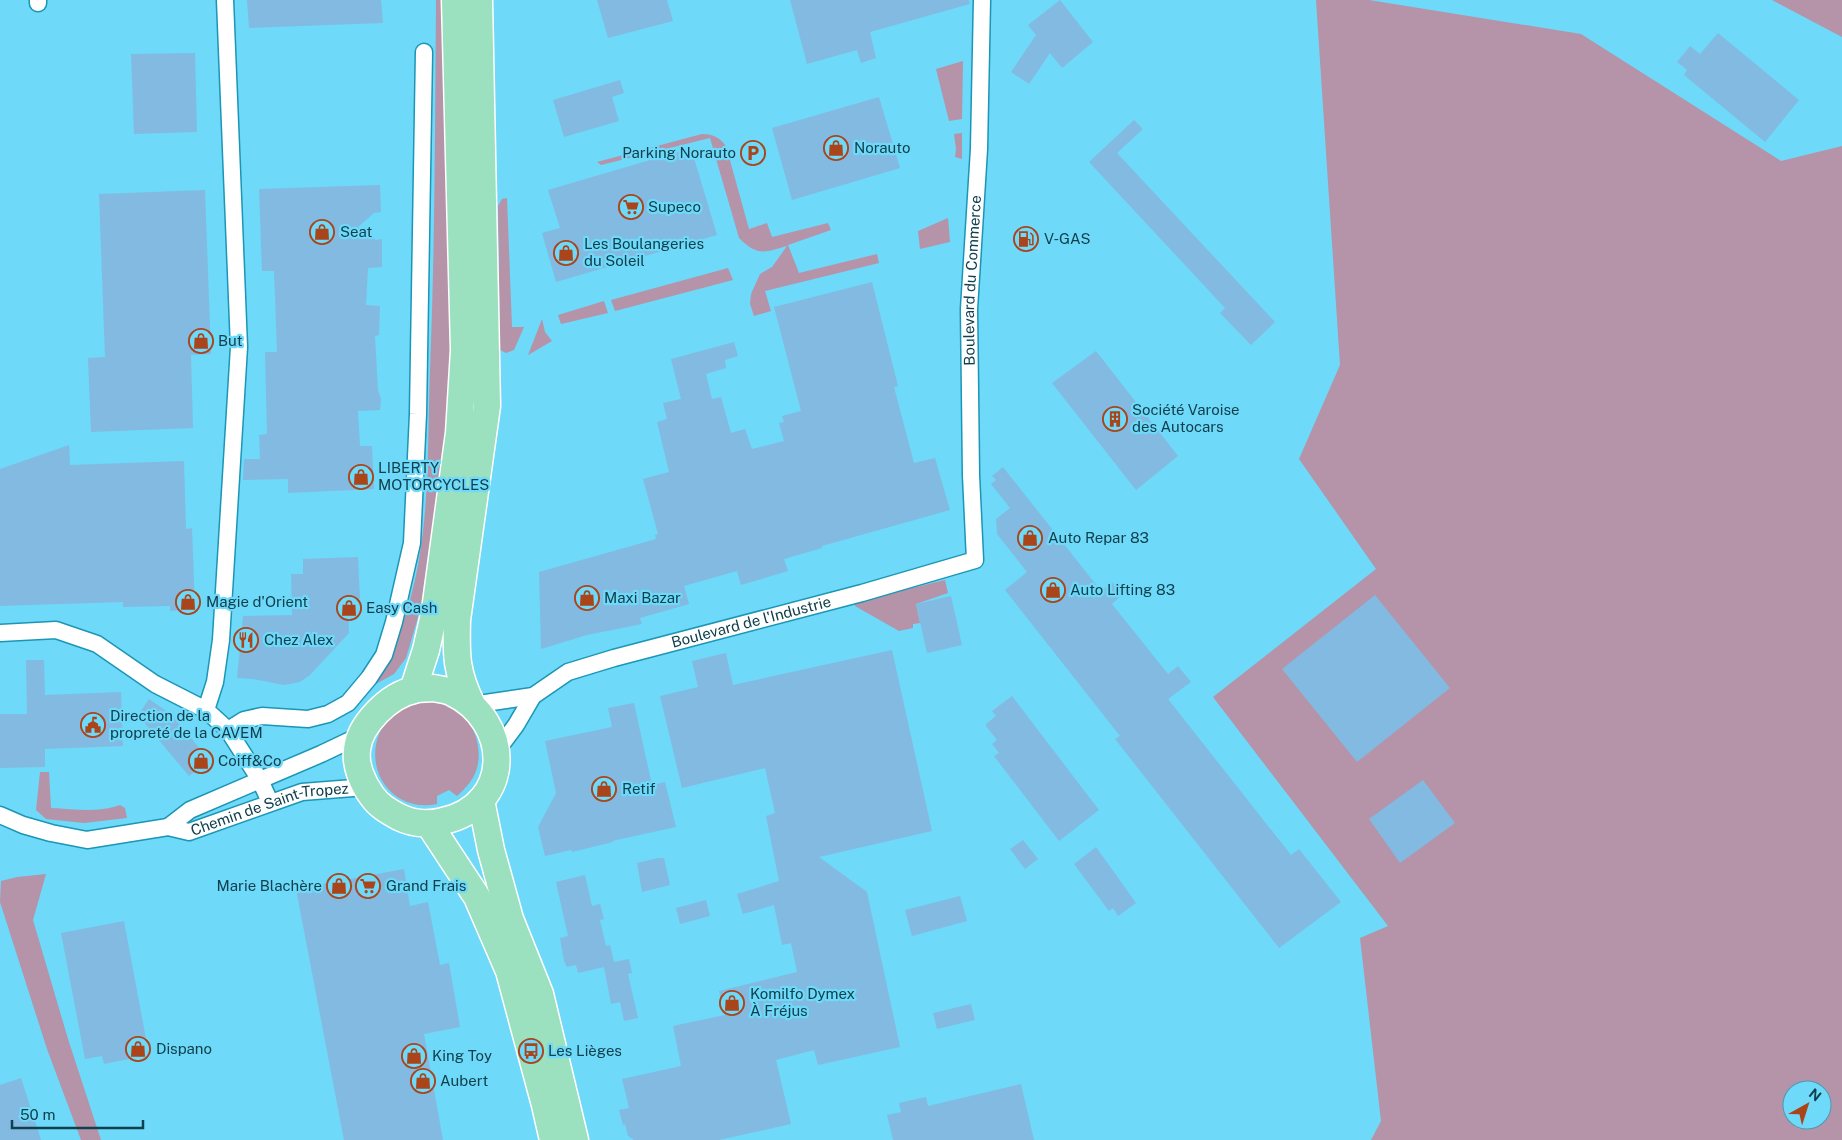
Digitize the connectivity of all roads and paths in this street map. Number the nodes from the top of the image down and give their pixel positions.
1 (225, 0) edge
2 (455, 0) edge
3 (479, 0) edge
4 (982, 0) edge
5 (424, 52) dead end
6 (975, 560) joint
7 (0, 633) edge
8 (413, 690) junction
9 (533, 696) junction
10 (472, 706) junction
11 (206, 710) junction
12 (228, 730) junction
13 (361, 735) junction
14 (496, 752) junction
15 (260, 780) junction
16 (366, 787) junction
17 (481, 800) junction
18 (270, 802) junction
19 (0, 815) edge
20 (429, 824) junction
21 (168, 827) junction
22 (553, 1140) edge
23 (575, 1140) edge

1 - 11 street
2 - 8 main road
3 - 10 main road
4 - 6 street, Boulevard du Commerce
5 - 12 street
6 - 9 street, Boulevard de l'Industrie
7 - 11 street
8 - 10 main road
8 - 13 main road
9 - 10 street, Boulevard de l'Industrie
9 - 14 street, Boulevard de l'Industrie
10 - 14 main road
11 - 12 street
12 - 15 street
13 - 15 street
13 - 16 main road
14 - 17 main road
15 - 18 street
15 - 21 street
16 - 18 street, Chemin de Saint-Tropez
16 - 20 main road
17 - 20 main road
17 - 23 main road
18 - 21 street, Chemin de Saint-Tropez
19 - 21 street, Chemin de Saint-Tropez
20 - 22 main road

